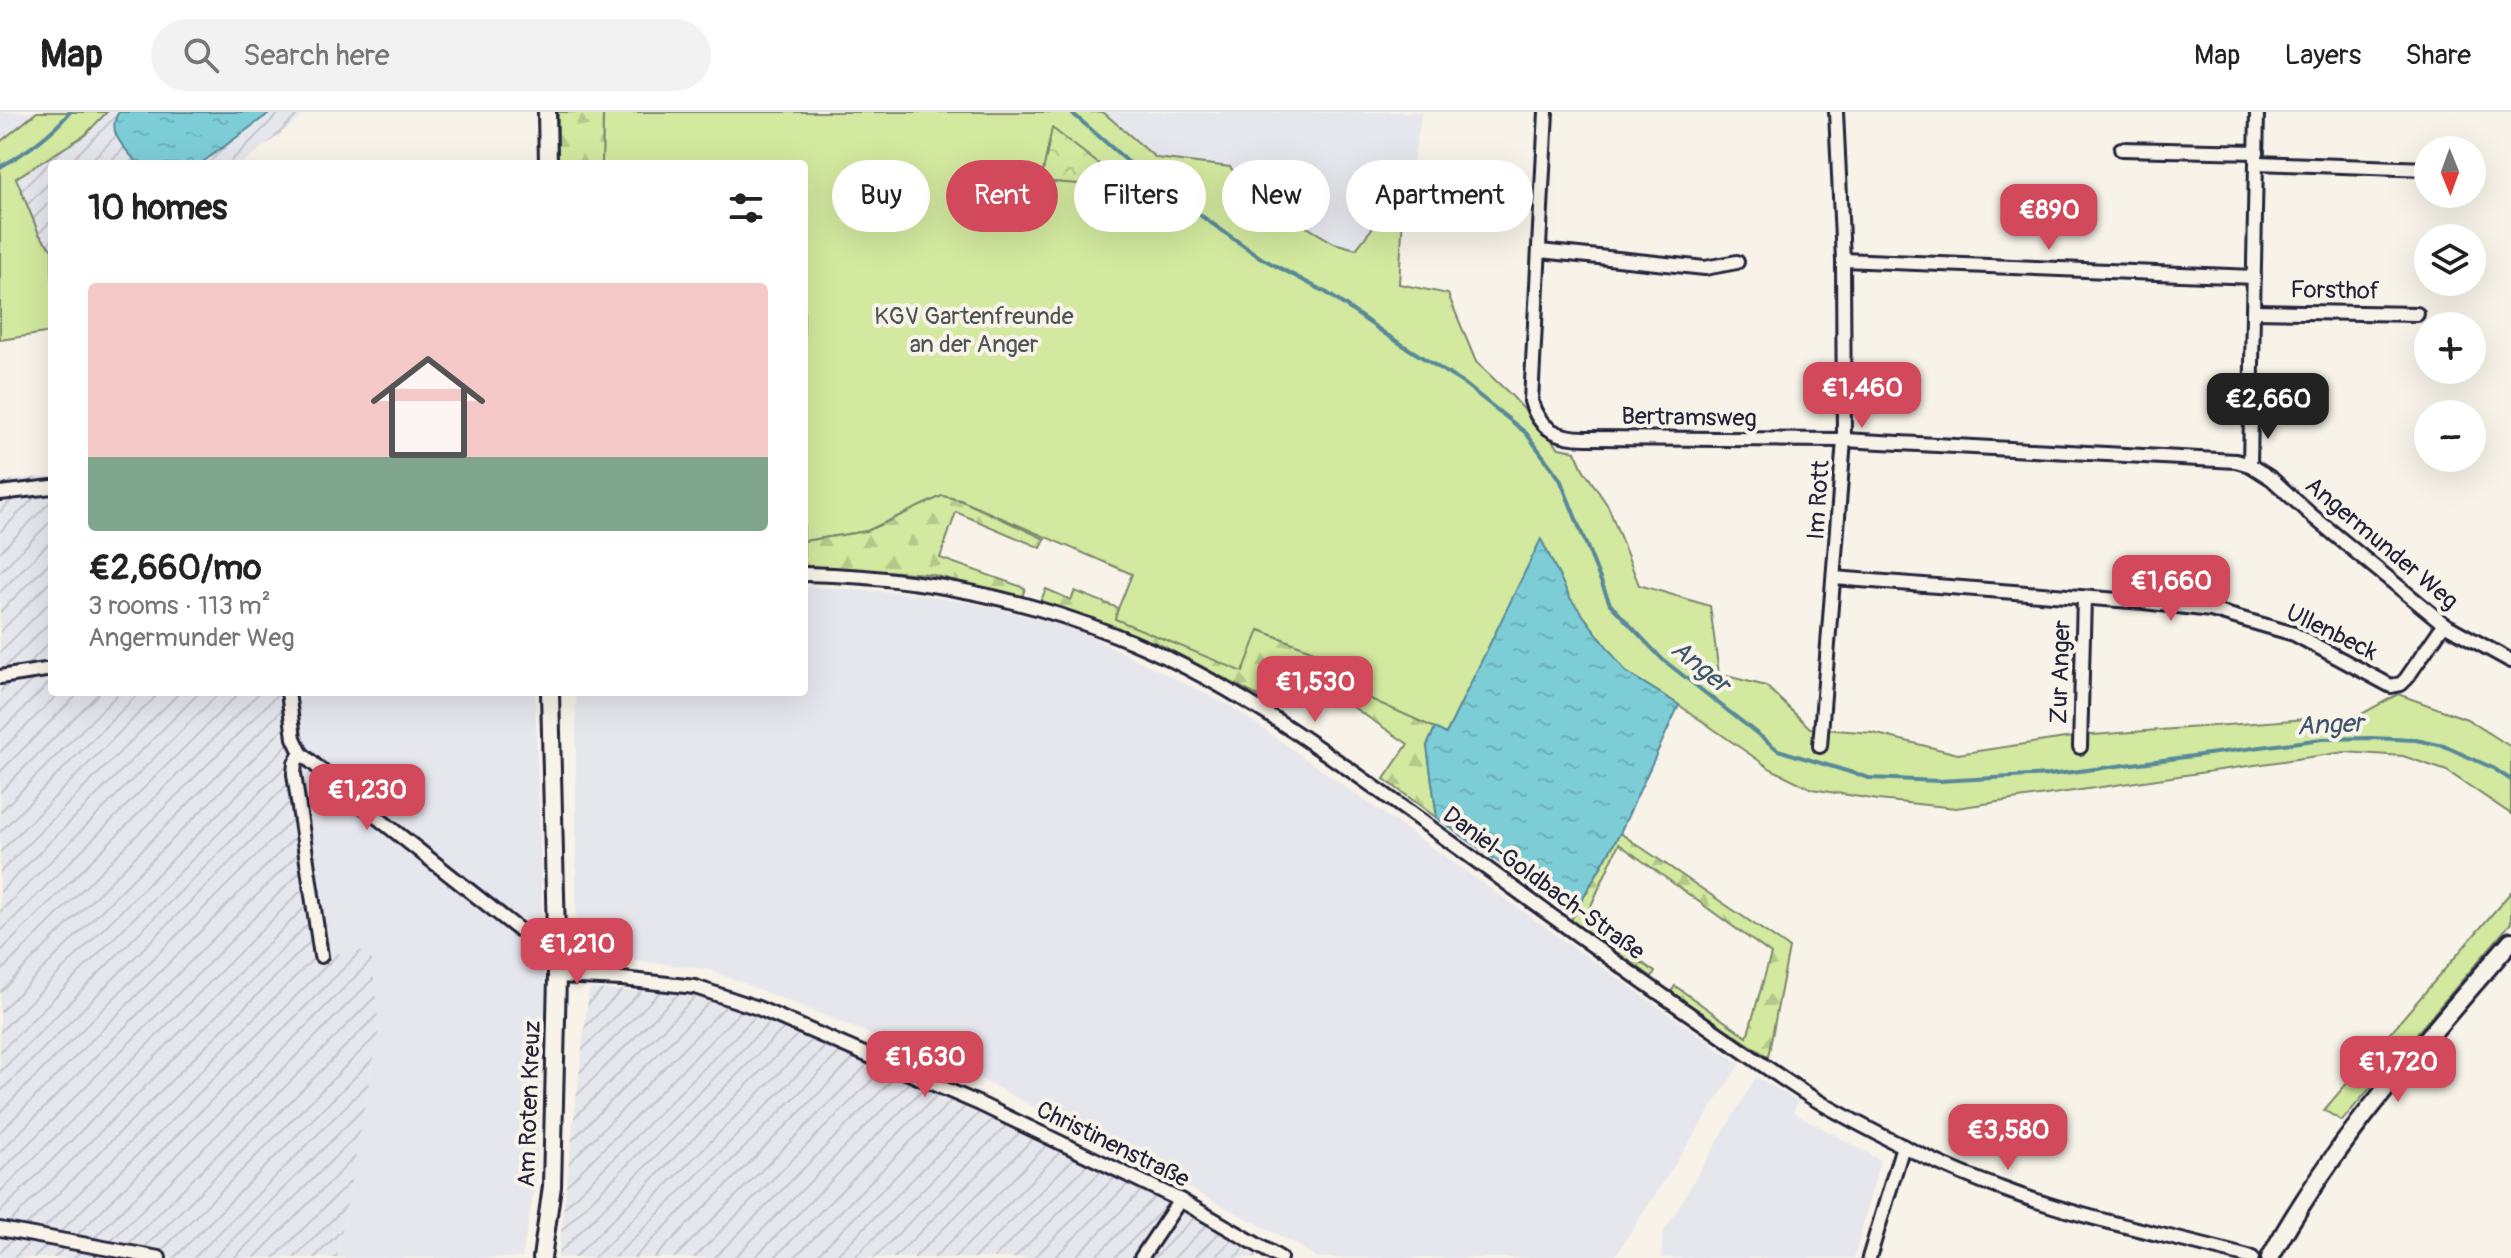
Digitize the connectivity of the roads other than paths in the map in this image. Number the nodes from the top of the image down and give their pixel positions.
1 (547, 112) edge
2 (1546, 112) edge
3 (1836, 112) edge
4 (2257, 112) edge
5 (2121, 149) dead end
6 (2257, 158) junction
7 (548, 160) edge
8 (2414, 168) edge
9 (1540, 251) junction
10 (1843, 260) junction
11 (1737, 262) dead end
12 (2254, 277) junction
13 (2253, 311) junction
14 (2414, 314) edge
15 (1844, 440) junction
16 (2250, 465) junction
17 (48, 487) edge
18 (0, 493) edge
19 (808, 574) edge
20 (1834, 578) junction
21 (2084, 598) junction
22 (2444, 624) junction
23 (2511, 661) edge
24 (48, 670) edge
25 (0, 677) edge
26 (289, 696) edge
27 (552, 696) edge
28 (1820, 746) dead end
29 (2080, 747) dead end
30 (301, 753) junction
31 (518, 929) dead end
32 (2511, 941) edge
33 (321, 956) dead end
34 (557, 976) junction
35 (1903, 1146) junction
36 (1180, 1200) junction
37 (0, 1229) edge
38 (159, 1258) edge
39 (542, 1258) edge
40 (1141, 1258) edge
41 (1280, 1258) edge
42 (1869, 1258) edge
43 (2252, 1258) edge
44 (2270, 1258) edge

1 - 7 street
2 - 9 street, Bertramsweg
3 - 10 street, Im Rott
4 - 6 street
5 - 6 street
6 - 8 street
6 - 12 street
9 - 11 street
9 - 15 street, Bertramsweg
10 - 12 street
10 - 15 street, Im Rott
12 - 13 street
13 - 14 street, Forsthof
13 - 16 street
15 - 16 street, Bertramsweg
15 - 20 street, Im Rott
16 - 22 street, Angermunder Weg
17 - 18 street
19 - 35 street, Daniel-Goldbach-Straße
20 - 21 street, Ullenbeck
20 - 28 street, Im Rott
21 - 22 street, Ullenbeck
21 - 29 street, Zur Anger
22 - 23 street, Angermunder Weg
24 - 25 street
26 - 30 street
27 - 34 street, Am Roten Kreuz
30 - 31 street
30 - 33 street
32 - 44 street
34 - 36 street, Christinenstraße
34 - 39 street, Am Roten Kreuz
35 - 42 street
35 - 43 street, Daniel-Goldbach-Straße
36 - 40 street
36 - 41 street, Christinenstraße
37 - 38 street

